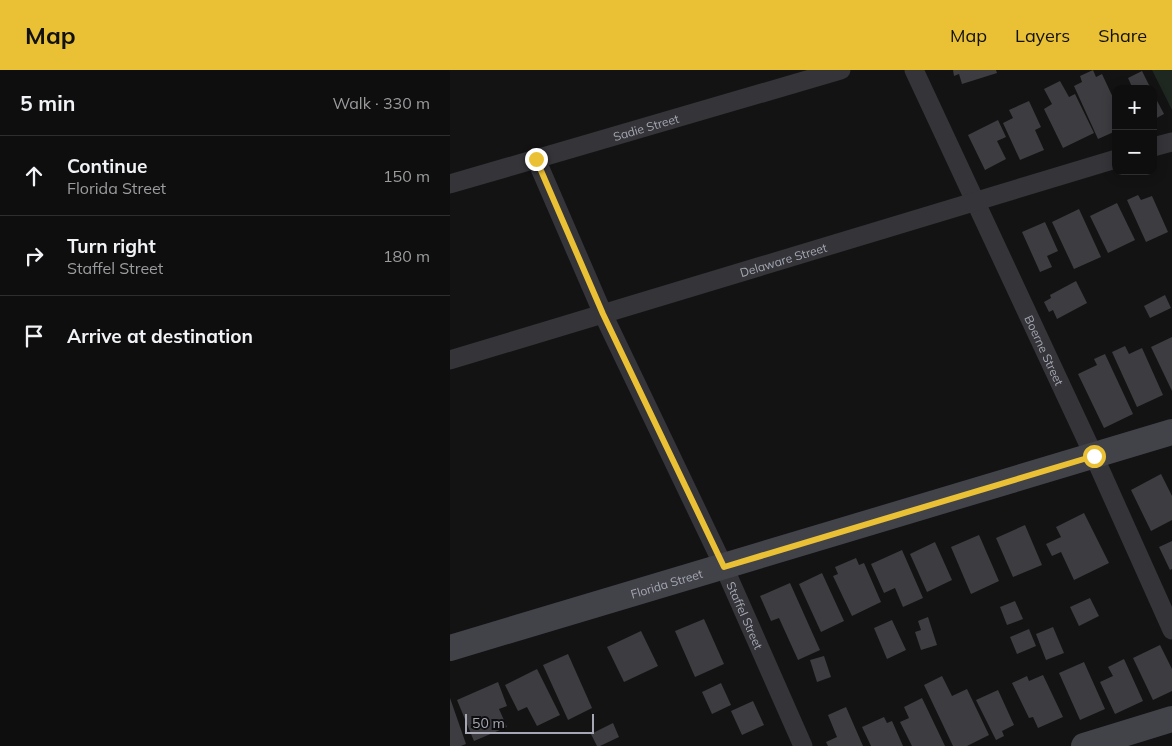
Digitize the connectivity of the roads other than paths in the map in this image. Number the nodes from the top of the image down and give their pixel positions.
1 (841, 70) edge
2 (914, 70) edge
3 (1172, 142) edge
4 (1157, 146) edge
5 (536, 159) junction
6 (1112, 160) edge
7 (450, 184) edge
8 (975, 202) junction
9 (603, 314) junction
10 (450, 360) edge
11 (1172, 432) edge
12 (1094, 456) junction
13 (724, 567) junction
14 (1172, 630) edge
15 (450, 648) edge
16 (1172, 719) edge
17 (803, 746) edge
18 (1084, 746) edge

1 - 5 street, Sadie Street
2 - 8 street, Boerne Street
3 - 4 street
5 - 7 street, Sadie Street
5 - 9 street, Staffel Street
6 - 8 street, Delaware Street
8 - 9 street, Delaware Street
8 - 12 street, Boerne Street
9 - 10 street, Delaware Street
9 - 13 street, Staffel Street
11 - 12 street, Florida Street
12 - 13 street, Florida Street
12 - 14 street, Boerne Street
13 - 15 street, Florida Street
13 - 17 street, Staffel Street
16 - 18 street

